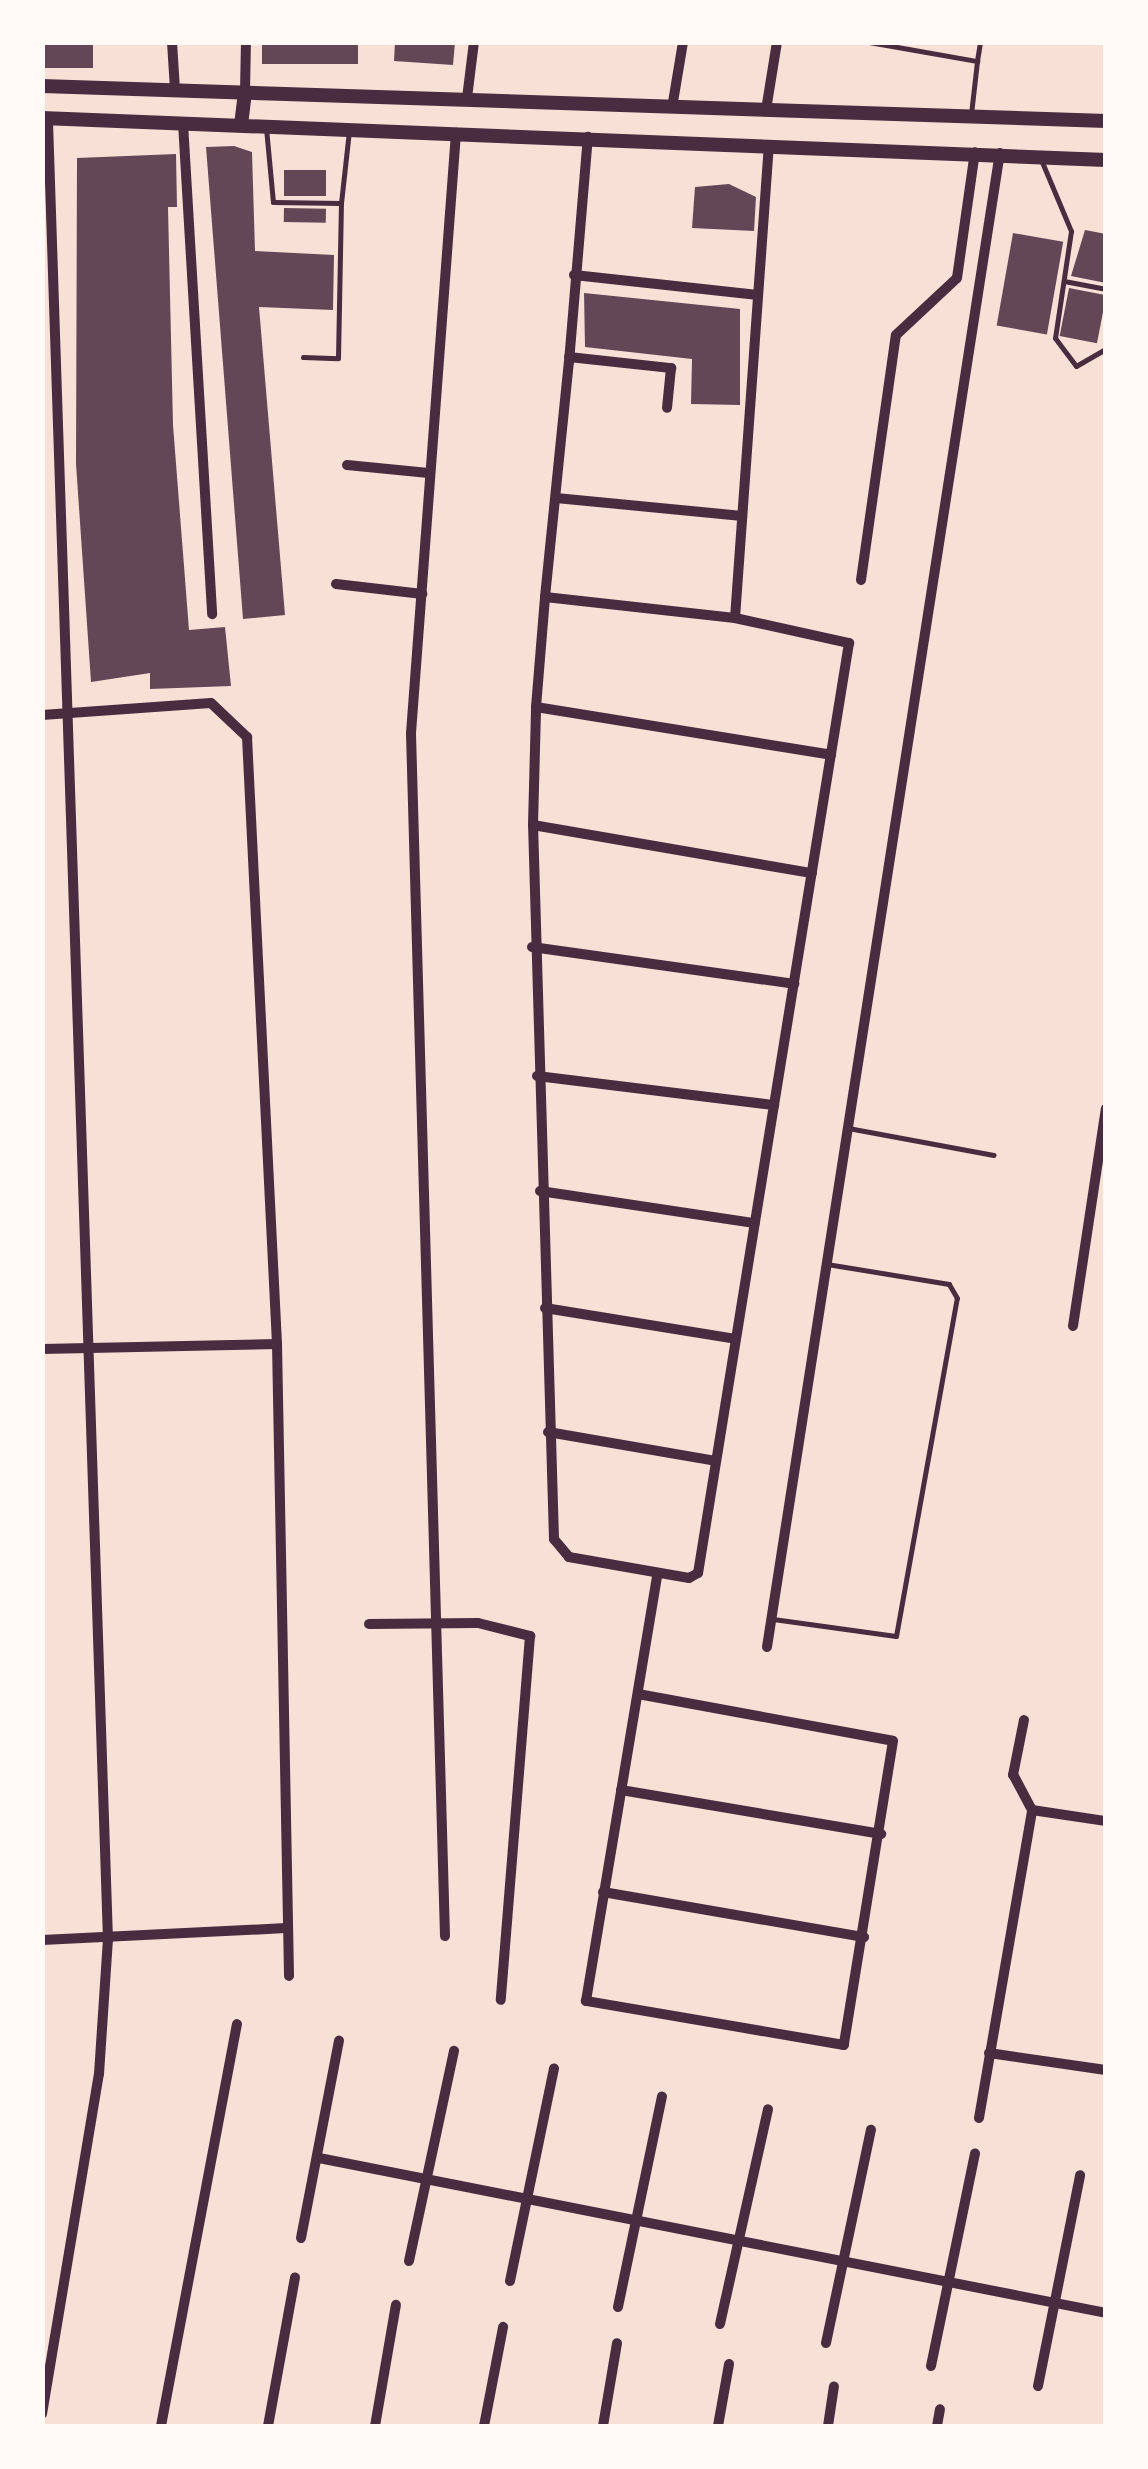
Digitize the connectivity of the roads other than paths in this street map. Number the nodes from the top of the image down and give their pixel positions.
1 (172, 42) edge
2 (246, 42) edge
3 (474, 42) edge
4 (683, 42) edge
5 (777, 42) edge
6 (870, 42) edge
7 (980, 42) edge
8 (976, 61) junction
9 (42, 86) edge
10 (175, 90) junction
11 (245, 92) junction
12 (468, 98) junction
13 (672, 108) junction
14 (766, 110) junction
15 (970, 117) junction
16 (45, 119) edge
17 (1106, 121) edge
18 (183, 123) junction
19 (241, 125) junction
20 (266, 126) junction
21 (349, 128) junction
22 (456, 133) junction
23 (588, 137) junction
24 (768, 145) junction
25 (976, 151) junction
26 (1000, 152) junction
27 (1038, 155) junction
28 (1106, 160) edge
29 (341, 203) junction
30 (574, 276) junction
31 (1064, 281) junction
32 (1106, 289) edge
33 (758, 295) junction
34 (1106, 349) edge
35 (569, 356) junction
36 (303, 357) dead end
37 (668, 408) dead end
38 (347, 465) dead end
39 (429, 473) junction
40 (556, 498) junction
41 (742, 516) junction
42 (861, 580) dead end
43 (336, 584) dead end
44 (422, 594) junction
45 (546, 597) junction
46 (212, 614) dead end
47 (735, 618) junction
48 (536, 707) junction
49 (62, 714) junction
50 (42, 715) edge
51 (831, 755) junction
52 (533, 825) junction
53 (812, 873) junction
54 (532, 947) junction
55 (794, 984) junction
56 (537, 1076) junction
57 (774, 1105) junction
58 (1106, 1108) edge
59 (848, 1128) junction
60 (994, 1154) dead end
61 (540, 1191) junction
62 (755, 1223) junction
63 (827, 1264) junction
64 (544, 1308) junction
65 (1073, 1326) dead end
66 (736, 1339) junction
67 (277, 1344) junction
68 (85, 1346) junction
69 (42, 1350) edge
70 (548, 1432) junction
71 (716, 1460) junction
72 (657, 1576) junction
73 (772, 1618) junction
74 (434, 1620) junction
75 (369, 1624) dead end
76 (766, 1647) dead end
77 (638, 1694) junction
78 (1024, 1720) dead end
79 (621, 1790) junction
80 (1032, 1810) junction
81 (1106, 1821) edge
82 (881, 1834) junction
83 (603, 1892) junction
84 (286, 1928) junction
85 (445, 1936) dead end
86 (864, 1937) junction
87 (42, 1940) edge
88 (108, 1940) junction
89 (289, 1976) dead end
90 (501, 2000) dead end
91 (237, 2024) dead end
92 (339, 2041) dead end
93 (454, 2050) dead end
94 (989, 2052) junction
95 (554, 2069) dead end
96 (1106, 2070) edge
97 (662, 2097) dead end
98 (768, 2109) dead end
99 (979, 2118) dead end
100 (871, 2130) dead end
101 (976, 2153) dead end
102 (319, 2158) junction
103 (1080, 2175) dead end
104 (426, 2178) junction
105 (528, 2198) junction
106 (636, 2220) junction
107 (302, 2238) dead end
108 (741, 2240) junction
109 (844, 2260) junction
110 (409, 2261) dead end
111 (294, 2278) dead end
112 (950, 2280) junction
113 (510, 2282) dead end
114 (1058, 2302) junction
115 (396, 2305) dead end
116 (618, 2307) dead end
117 (1106, 2313) edge
118 (720, 2324) dead end
119 (503, 2327) dead end
120 (617, 2343) dead end
121 (826, 2343) dead end
122 (729, 2364) dead end
123 (930, 2366) dead end
124 (834, 2386) dead end
125 (1038, 2386) dead end
126 (940, 2409) dead end
127 (42, 2414) edge
128 (162, 2426) edge
129 (268, 2426) edge
130 (374, 2426) edge
131 (484, 2426) edge
132 (603, 2426) edge
133 (718, 2426) edge
134 (828, 2426) edge
135 (937, 2426) edge

1 - 10 street
2 - 11 street
3 - 12 street
4 - 13 street
5 - 14 street
6 - 8 lane
7 - 8 lane
8 - 15 lane
9 - 10 main road
10 - 11 main road
11 - 12 main road
11 - 19 main road
12 - 13 main road
13 - 14 main road
14 - 15 main road
15 - 17 main road
16 - 18 main road
16 - 49 street
18 - 19 main road
18 - 46 street
19 - 20 main road
20 - 21 main road
20 - 29 lane
21 - 22 main road
21 - 29 lane
22 - 23 main road
22 - 39 street
23 - 24 main road
23 - 30 street
24 - 25 main road
24 - 33 street
25 - 26 main road
25 - 42 street
26 - 27 main road
26 - 59 street
27 - 28 main road
27 - 31 lane
29 - 36 lane
30 - 33 street
30 - 35 street
31 - 32 lane
31 - 34 lane
33 - 41 street
35 - 37 street
35 - 40 street
38 - 39 street
39 - 44 street
40 - 41 street
40 - 45 street
41 - 47 street
43 - 44 street
44 - 74 street
45 - 47 street
45 - 48 street
47 - 51 street
48 - 51 street
48 - 52 street
49 - 50 street
49 - 67 street
49 - 68 street
51 - 53 street
52 - 53 street
52 - 54 street
53 - 55 street
54 - 55 street
54 - 56 street
55 - 57 street
56 - 57 street
56 - 61 street
57 - 62 street
58 - 65 street
59 - 60 lane
59 - 63 street
61 - 62 street
61 - 64 street
62 - 66 street
63 - 73 street
63 - 73 lane
64 - 66 street
64 - 70 street
66 - 71 street
67 - 68 street
67 - 84 street
68 - 69 street
68 - 88 street
70 - 71 street
70 - 72 street
71 - 72 street
72 - 77 street
73 - 76 street
74 - 75 street
74 - 85 street
74 - 90 street
77 - 79 street
77 - 82 street
78 - 80 street
79 - 82 street
79 - 83 street
80 - 81 street
80 - 94 street
82 - 86 street
83 - 86 street
83 - 86 street
84 - 88 street
84 - 89 street
87 - 88 street
88 - 127 street
91 - 128 street
92 - 102 street
93 - 104 street
94 - 96 street
94 - 99 street
95 - 105 street
97 - 106 street
98 - 108 street
100 - 109 street
101 - 112 street
102 - 104 street
102 - 107 street
103 - 114 street
104 - 105 street
104 - 110 street
105 - 106 street
105 - 113 street
106 - 108 street
106 - 116 street
108 - 109 street
108 - 118 street
109 - 112 street
109 - 121 street
111 - 129 street
112 - 114 street
112 - 123 street
114 - 117 street
114 - 125 street
115 - 130 street
119 - 131 street
120 - 132 street
122 - 133 street
124 - 134 street
126 - 135 street

